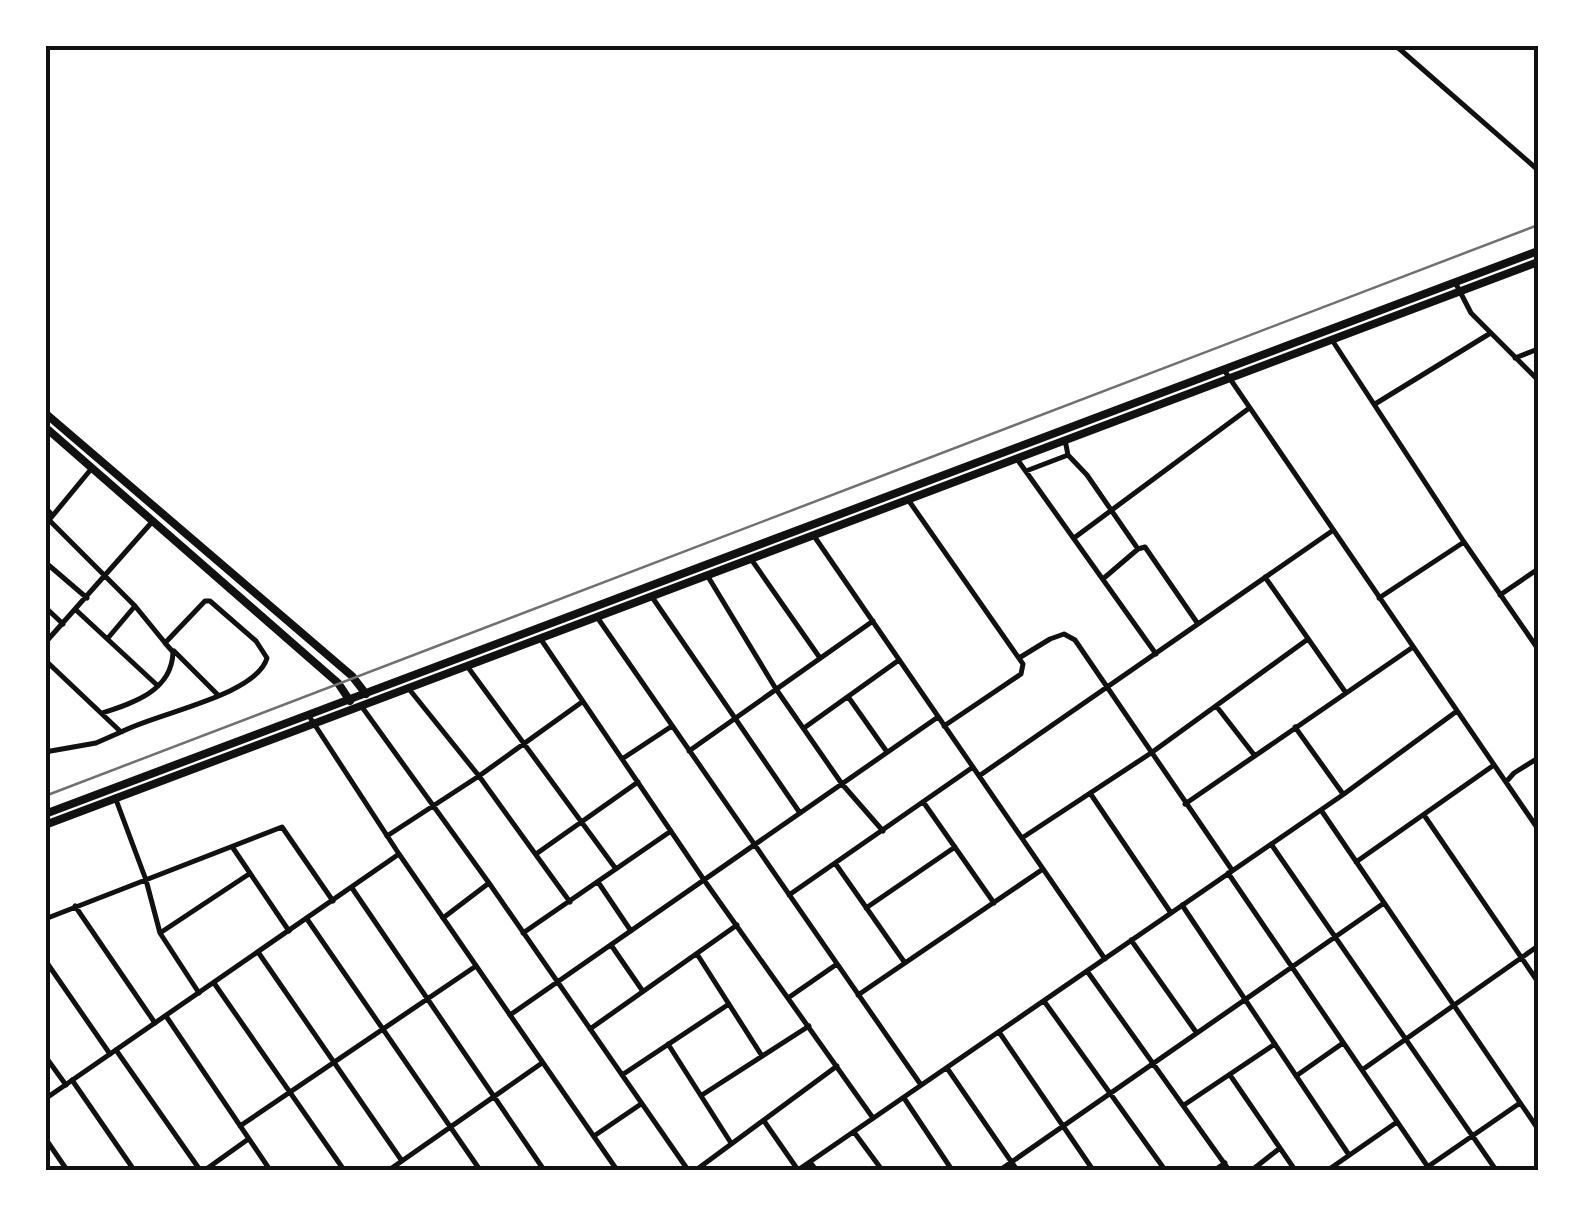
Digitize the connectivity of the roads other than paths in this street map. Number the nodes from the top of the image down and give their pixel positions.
1 (1394, 45) edge
2 (1538, 170) edge
3 (1538, 251) edge
4 (1538, 262) edge
5 (1457, 287) junction
6 (1488, 334) junction
7 (1332, 340) junction
8 (1538, 349) edge
9 (1516, 358) junction
10 (1226, 375) junction
11 (1538, 380) edge
12 (1375, 404) junction
13 (1248, 409) junction
14 (45, 413) edge
15 (45, 428) edge
16 (1063, 437) junction
17 (1068, 454) junction
18 (1017, 459) junction
19 (92, 468) junction
20 (1026, 471) junction
21 (908, 500) junction
22 (45, 507) edge
23 (1110, 511) junction
24 (49, 520) edge
25 (154, 520) junction
26 (1332, 531) junction
27 (814, 536) junction
28 (1074, 538) junction
29 (1464, 542) junction
30 (1138, 548) junction
31 (751, 559) junction
32 (45, 562) edge
33 (1538, 569) edge
34 (106, 576) junction
35 (708, 576) junction
36 (1104, 578) junction
37 (1265, 578) junction
38 (1500, 595) junction
39 (652, 596) junction
40 (87, 598) junction
41 (1379, 598) junction
42 (135, 606) junction
43 (45, 608) edge
44 (76, 610) junction
45 (597, 617) junction
46 (872, 622) junction
47 (63, 624) junction
48 (1199, 625) junction
49 (108, 638) junction
50 (540, 638) junction
51 (1308, 639) junction
52 (45, 643) edge
53 (166, 643) junction
54 (1413, 647) junction
55 (1538, 649) edge
56 (1156, 654) junction
57 (820, 658) junction
58 (1019, 658) junction
59 (45, 660) edge
60 (899, 660) junction
61 (467, 666) junction
62 (158, 686) junction
63 (408, 688) junction
64 (1108, 688) junction
65 (776, 689) junction
66 (218, 694) junction
67 (1346, 694) junction
68 (369, 698) junction
69 (849, 698) junction
70 (583, 701) junction
71 (355, 704) junction
72 (1216, 706) junction
73 (1457, 711) junction
74 (102, 712) junction
75 (938, 717) junction
76 (733, 719) junction
77 (310, 720) junction
78 (672, 726) junction
79 (944, 726) junction
80 (804, 728) junction
81 (1295, 728) junction
82 (121, 732) junction
83 (524, 742) junction
84 (689, 751) junction
85 (45, 752) edge
86 (888, 752) junction
87 (1150, 753) junction
88 (1255, 756) junction
89 (1538, 758) edge
90 (622, 759) junction
91 (1494, 765) junction
92 (973, 767) junction
93 (479, 776) junction
94 (979, 776) junction
95 (638, 782) junction
96 (1506, 782) junction
97 (842, 784) junction
98 (1090, 793) junction
99 (1344, 794) junction
100 (115, 797) junction
101 (923, 802) junction
102 (1185, 804) junction
103 (432, 807) junction
104 (1320, 810) junction
105 (800, 813) junction
106 (45, 814) edge
107 (1424, 815) junction
108 (583, 822) junction
109 (45, 825) edge
110 (1538, 828) edge
111 (671, 831) junction
112 (882, 831) junction
113 (387, 836) junction
114 (1022, 838) junction
115 (1272, 844) junction
116 (754, 845) junction
117 (955, 847) junction
118 (233, 848) junction
119 (398, 854) junction
120 (536, 854) junction
121 (1356, 862) junction
122 (835, 863) junction
123 (616, 869) junction
124 (1043, 869) junction
125 (1231, 872) junction
126 (250, 874) junction
127 (146, 880) junction
128 (704, 880) junction
129 (598, 882) junction
130 (490, 883) junction
131 (352, 888) junction
132 (789, 895) junction
133 (334, 901) junction
134 (570, 902) junction
135 (994, 903) junction
136 (1384, 904) junction
137 (75, 906) junction
138 (1182, 906) junction
139 (866, 908) junction
140 (1172, 913) junction
141 (443, 918) junction
142 (45, 919) edge
143 (307, 919) junction
144 (736, 925) junction
145 (288, 931) junction
146 (630, 931) junction
147 (160, 933) junction
148 (524, 933) junction
149 (1335, 937) junction
150 (1132, 940) junction
151 (611, 945) junction
152 (1538, 946) edge
153 (258, 952) junction
154 (697, 954) junction
155 (1105, 958) junction
156 (1521, 958) junction
157 (45, 960) edge
158 (904, 963) junction
159 (837, 964) junction
160 (476, 966) junction
161 (1292, 967) junction
162 (1087, 971) junction
163 (557, 982) junction
164 (1538, 982) edge
165 (214, 983) junction
166 (642, 990) junction
167 (199, 994) junction
168 (858, 995) junction
169 (429, 998) junction
170 (788, 998) junction
171 (1245, 1000) junction
172 (1044, 1001) junction
173 (729, 1004) junction
174 (1454, 1005) junction
175 (510, 1015) junction
176 (166, 1016) junction
177 (154, 1024) junction
178 (808, 1026) junction
179 (590, 1029) junction
180 (383, 1030) junction
181 (998, 1032) junction
182 (1196, 1032) junction
183 (1405, 1040) junction
184 (1344, 1043) junction
185 (668, 1044) junction
186 (1275, 1044) junction
187 (113, 1052) junction
188 (45, 1056) edge
189 (762, 1056) junction
190 (334, 1062) junction
191 (543, 1062) junction
192 (1154, 1062) junction
193 (837, 1066) junction
194 (946, 1068) junction
195 (1362, 1070) junction
196 (622, 1075) junction
197 (1230, 1075) junction
198 (1296, 1076) junction
199 (69, 1082) junction
200 (921, 1086) junction
201 (290, 1093) junction
202 (1111, 1093) junction
203 (702, 1095) junction
204 (494, 1096) junction
205 (904, 1097) junction
206 (45, 1099) edge
207 (1520, 1103) junction
208 (641, 1104) junction
209 (1184, 1105) junction
210 (874, 1118) junction
211 (764, 1121) junction
212 (1397, 1122) junction
213 (240, 1126) junction
214 (452, 1126) junction
215 (1063, 1126) junction
216 (1538, 1129) edge
217 (854, 1132) junction
218 (594, 1136) junction
219 (1473, 1136) junction
220 (45, 1138) edge
221 (249, 1140) junction
222 (732, 1143) junction
223 (1280, 1148) junction
224 (1350, 1155) junction
225 (402, 1161) junction
226 (810, 1162) junction
227 (1012, 1162) junction
228 (615, 1167) edge
229 (1227, 1167) edge
230 (1427, 1169) edge
231 (67, 1170) edge
232 (133, 1170) edge
233 (202, 1170) edge
234 (270, 1170) edge
235 (344, 1170) edge
236 (389, 1170) edge
237 (480, 1170) edge
238 (544, 1170) edge
239 (604, 1170) edge
240 (692, 1170) edge
241 (798, 1170) edge
242 (816, 1170) edge
243 (882, 1170) edge
244 (952, 1170) edge
245 (1000, 1170) edge
246 (1018, 1170) edge
247 (1093, 1170) edge
248 (1165, 1170) edge
249 (1215, 1170) edge
250 (1252, 1170) edge
251 (1295, 1170) edge
252 (1328, 1170) edge
253 (1496, 1170) edge

1 - 2 street
3 - 5 main road
4 - 5 main road
5 - 6 street
5 - 7 main road
5 - 10 main road
6 - 9 street
6 - 12 street
7 - 10 main road
7 - 12 street
8 - 9 street
9 - 11 street
10 - 13 street
10 - 16 main road
12 - 29 street
13 - 23 street
13 - 26 street
14 - 68 main road
15 - 19 main road
16 - 17 street
16 - 18 main road
16 - 68 main road
17 - 20 street
17 - 23 street
18 - 20 street
18 - 21 main road
19 - 24 street
19 - 25 main road
20 - 28 street
21 - 27 main road
21 - 58 street
22 - 24 street
23 - 28 street
23 - 30 street
24 - 34 street
25 - 34 street
25 - 71 main road
26 - 37 street
26 - 41 street
27 - 31 main road
27 - 46 street
28 - 36 street
29 - 38 street
29 - 41 street
30 - 36 street
30 - 48 street
31 - 35 main road
31 - 57 street
32 - 40 street
33 - 38 street
34 - 40 street
34 - 42 street
35 - 39 main road
35 - 65 street
36 - 56 street
37 - 48 street
37 - 51 street
38 - 55 street
39 - 45 main road
39 - 76 street
40 - 44 street
41 - 54 street
42 - 49 street
42 - 53 street
43 - 47 street
44 - 47 street
44 - 49 street
45 - 50 main road
45 - 78 street
46 - 57 street
46 - 60 street
47 - 52 street
48 - 56 street
49 - 62 street
50 - 61 main road
50 - 70 street
51 - 67 street
51 - 72 street
53 - 62 street
53 - 66 street
53 - 66 street
54 - 67 street
54 - 73 street
56 - 64 street
57 - 65 street
58 - 64 street
58 - 79 street
59 - 74 street
60 - 69 street
60 - 75 street
61 - 63 main road
61 - 83 street
62 - 74 street
63 - 68 main road
63 - 93 street
64 - 87 street
64 - 94 street
65 - 76 street
65 - 80 street
66 - 82 street
67 - 81 street
68 - 71 main road
69 - 80 street
69 - 86 street
70 - 83 street
70 - 90 street
71 - 77 main road
71 - 103 street
72 - 87 street
72 - 88 street
73 - 91 street
73 - 99 street
74 - 82 street
75 - 79 street
75 - 86 street
76 - 84 street
76 - 105 street
77 - 100 main road
77 - 106 main road
77 - 113 street
78 - 84 street
78 - 90 street
79 - 92 street
80 - 97 street
81 - 88 street
81 - 99 street
82 - 85 street
83 - 93 street
83 - 108 street
84 - 116 street
86 - 97 street
87 - 98 street
87 - 102 street
88 - 102 street
89 - 96 street
90 - 95 street
91 - 96 street
91 - 107 street
92 - 94 street
92 - 101 street
93 - 103 street
93 - 120 street
94 - 114 street
95 - 108 street
95 - 111 street
96 - 110 street
97 - 105 street
97 - 112 street
98 - 114 street
98 - 140 street
99 - 104 street
100 - 109 main road
100 - 127 street
101 - 112 street
101 - 117 street
102 - 125 street
103 - 113 street
103 - 130 street
104 - 115 street
104 - 121 street
105 - 116 street
107 - 121 street
107 - 156 street
108 - 120 street
108 - 123 street
111 - 123 street
111 - 128 street
112 - 122 street
113 - 119 street
114 - 124 street
115 - 125 street
115 - 149 street
116 - 128 street
116 - 132 street
117 - 135 street
117 - 139 street
118 - 126 street
118 - 127 street
118 - 133 street
119 - 131 street
119 - 141 street
120 - 134 street
121 - 136 street
122 - 132 street
122 - 139 street
123 - 129 street
124 - 135 street
124 - 155 street
125 - 138 street
125 - 161 street
126 - 145 street
126 - 147 street
127 - 137 street
127 - 147 street
128 - 144 street
128 - 146 street
129 - 134 street
129 - 146 street
130 - 141 street
130 - 148 street
131 - 133 street
131 - 169 street
132 - 159 street
133 - 143 street
134 - 148 street
135 - 158 street
136 - 149 street
136 - 174 street
137 - 142 street
137 - 177 street
138 - 140 street
138 - 171 street
139 - 158 street
140 - 150 street
141 - 160 street
143 - 145 street
143 - 180 street
144 - 154 street
144 - 170 street
145 - 153 street
146 - 151 street
147 - 167 street
148 - 163 street
149 - 161 street
149 - 183 street
150 - 155 street
150 - 182 street
151 - 163 street
151 - 166 street
152 - 156 street
153 - 165 street
153 - 190 street
154 - 166 street
154 - 173 street
155 - 162 street
156 - 164 street
156 - 174 street
157 - 187 street
158 - 168 street
159 - 168 street
159 - 170 street
160 - 169 street
160 - 175 street
161 - 171 street
161 - 184 street
162 - 172 street
162 - 192 street
163 - 175 street
163 - 179 street
165 - 167 street
165 - 201 street
166 - 179 street
167 - 176 street
168 - 200 street
169 - 180 street
169 - 204 street
170 - 178 street
171 - 182 street
171 - 186 street
172 - 181 street
172 - 202 street
173 - 185 street
173 - 189 street
174 - 183 street
174 - 207 street
175 - 191 street
176 - 177 street
176 - 213 street
177 - 187 street
178 - 189 street
178 - 193 street
179 - 196 street
180 - 190 street
180 - 214 street
181 - 194 street
181 - 215 street
182 - 192 street
183 - 195 street
183 - 219 street
184 - 195 street
184 - 198 street
185 - 196 street
185 - 203 street
186 - 197 street
186 - 198 street
187 - 199 street
187 - 233 street
188 - 199 street
189 - 203 street
190 - 201 street
190 - 225 street
191 - 204 street
191 - 218 street
192 - 202 street
192 - 209 street
193 - 210 street
193 - 211 street
194 - 200 street
194 - 227 street
195 - 212 street
196 - 208 street
197 - 209 street
197 - 223 street
198 - 224 street
199 - 206 street
199 - 232 street
200 - 205 street
201 - 213 street
201 - 235 street
202 - 215 street
202 - 248 street
203 - 222 street
204 - 214 street
204 - 238 street
205 - 210 street
205 - 244 street
207 - 216 street
207 - 219 street
208 - 218 street
208 - 240 street
209 - 229 street
210 - 217 street
211 - 222 street
211 - 241 street
212 - 224 street
212 - 230 street
213 - 221 street
214 - 225 street
214 - 237 street
215 - 227 street
215 - 247 street
217 - 226 street
217 - 243 street
218 - 228 street
219 - 230 street
219 - 253 street
220 - 231 street
221 - 233 street
221 - 234 street
222 - 240 street
223 - 250 street
223 - 251 street
224 - 252 street
225 - 236 street
226 - 241 street
226 - 242 street
227 - 245 street
227 - 246 street
228 - 239 street
229 - 249 street

